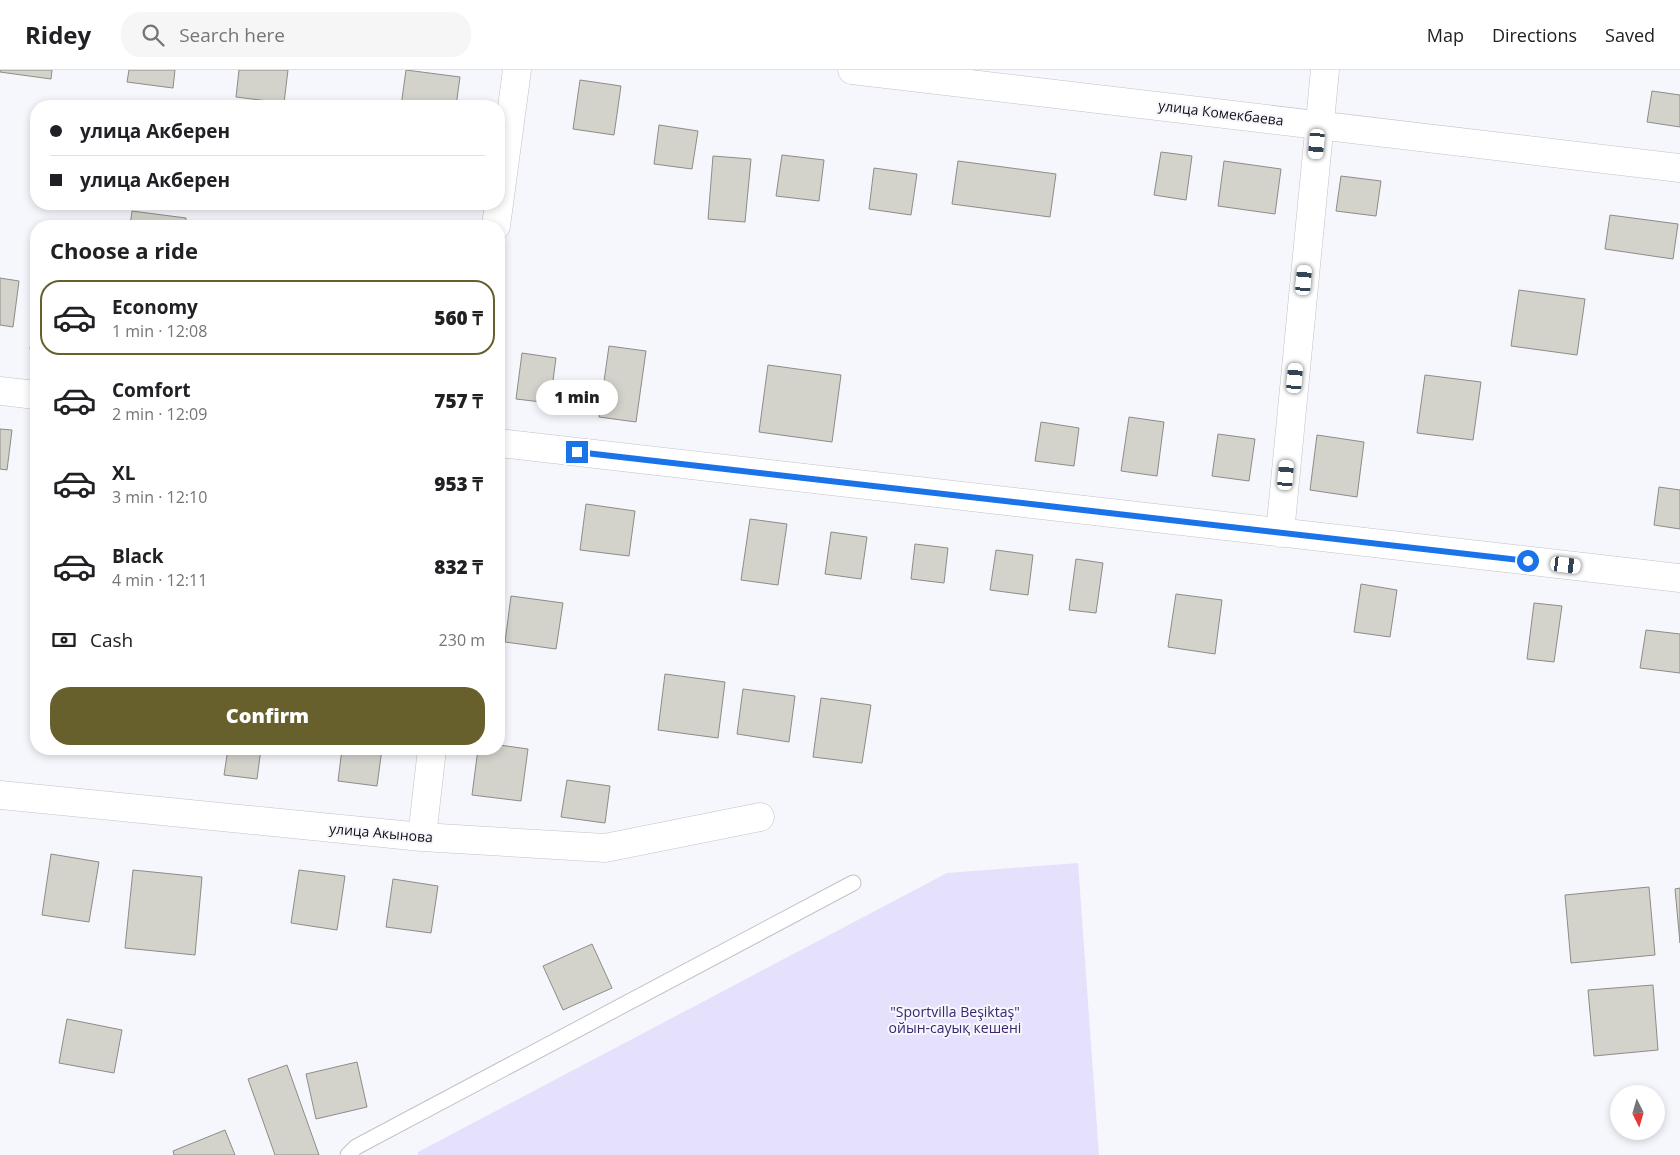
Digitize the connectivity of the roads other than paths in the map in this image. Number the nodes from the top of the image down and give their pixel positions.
1 (517, 70) edge
2 (852, 70) edge
3 (1325, 70) edge
4 (1319, 125) junction
5 (505, 159) edge
6 (1680, 168) edge
7 (0, 391) edge
8 (30, 394) edge
9 (505, 444) edge
10 (1280, 533) junction
11 (1680, 578) edge
12 (431, 755) edge
13 (0, 795) edge
14 (760, 817) dead end
15 (422, 837) junction
16 (853, 883) dead end
17 (348, 1155) edge

1 - 5 street
2 - 4 street, улица Комекбаева
3 - 4 street
4 - 6 street, улица Комекбаева
4 - 10 street
7 - 8 street
9 - 10 street
10 - 11 street
12 - 15 street
13 - 15 street, улица Акынова
14 - 15 street, улица Акынова
16 - 17 lane

